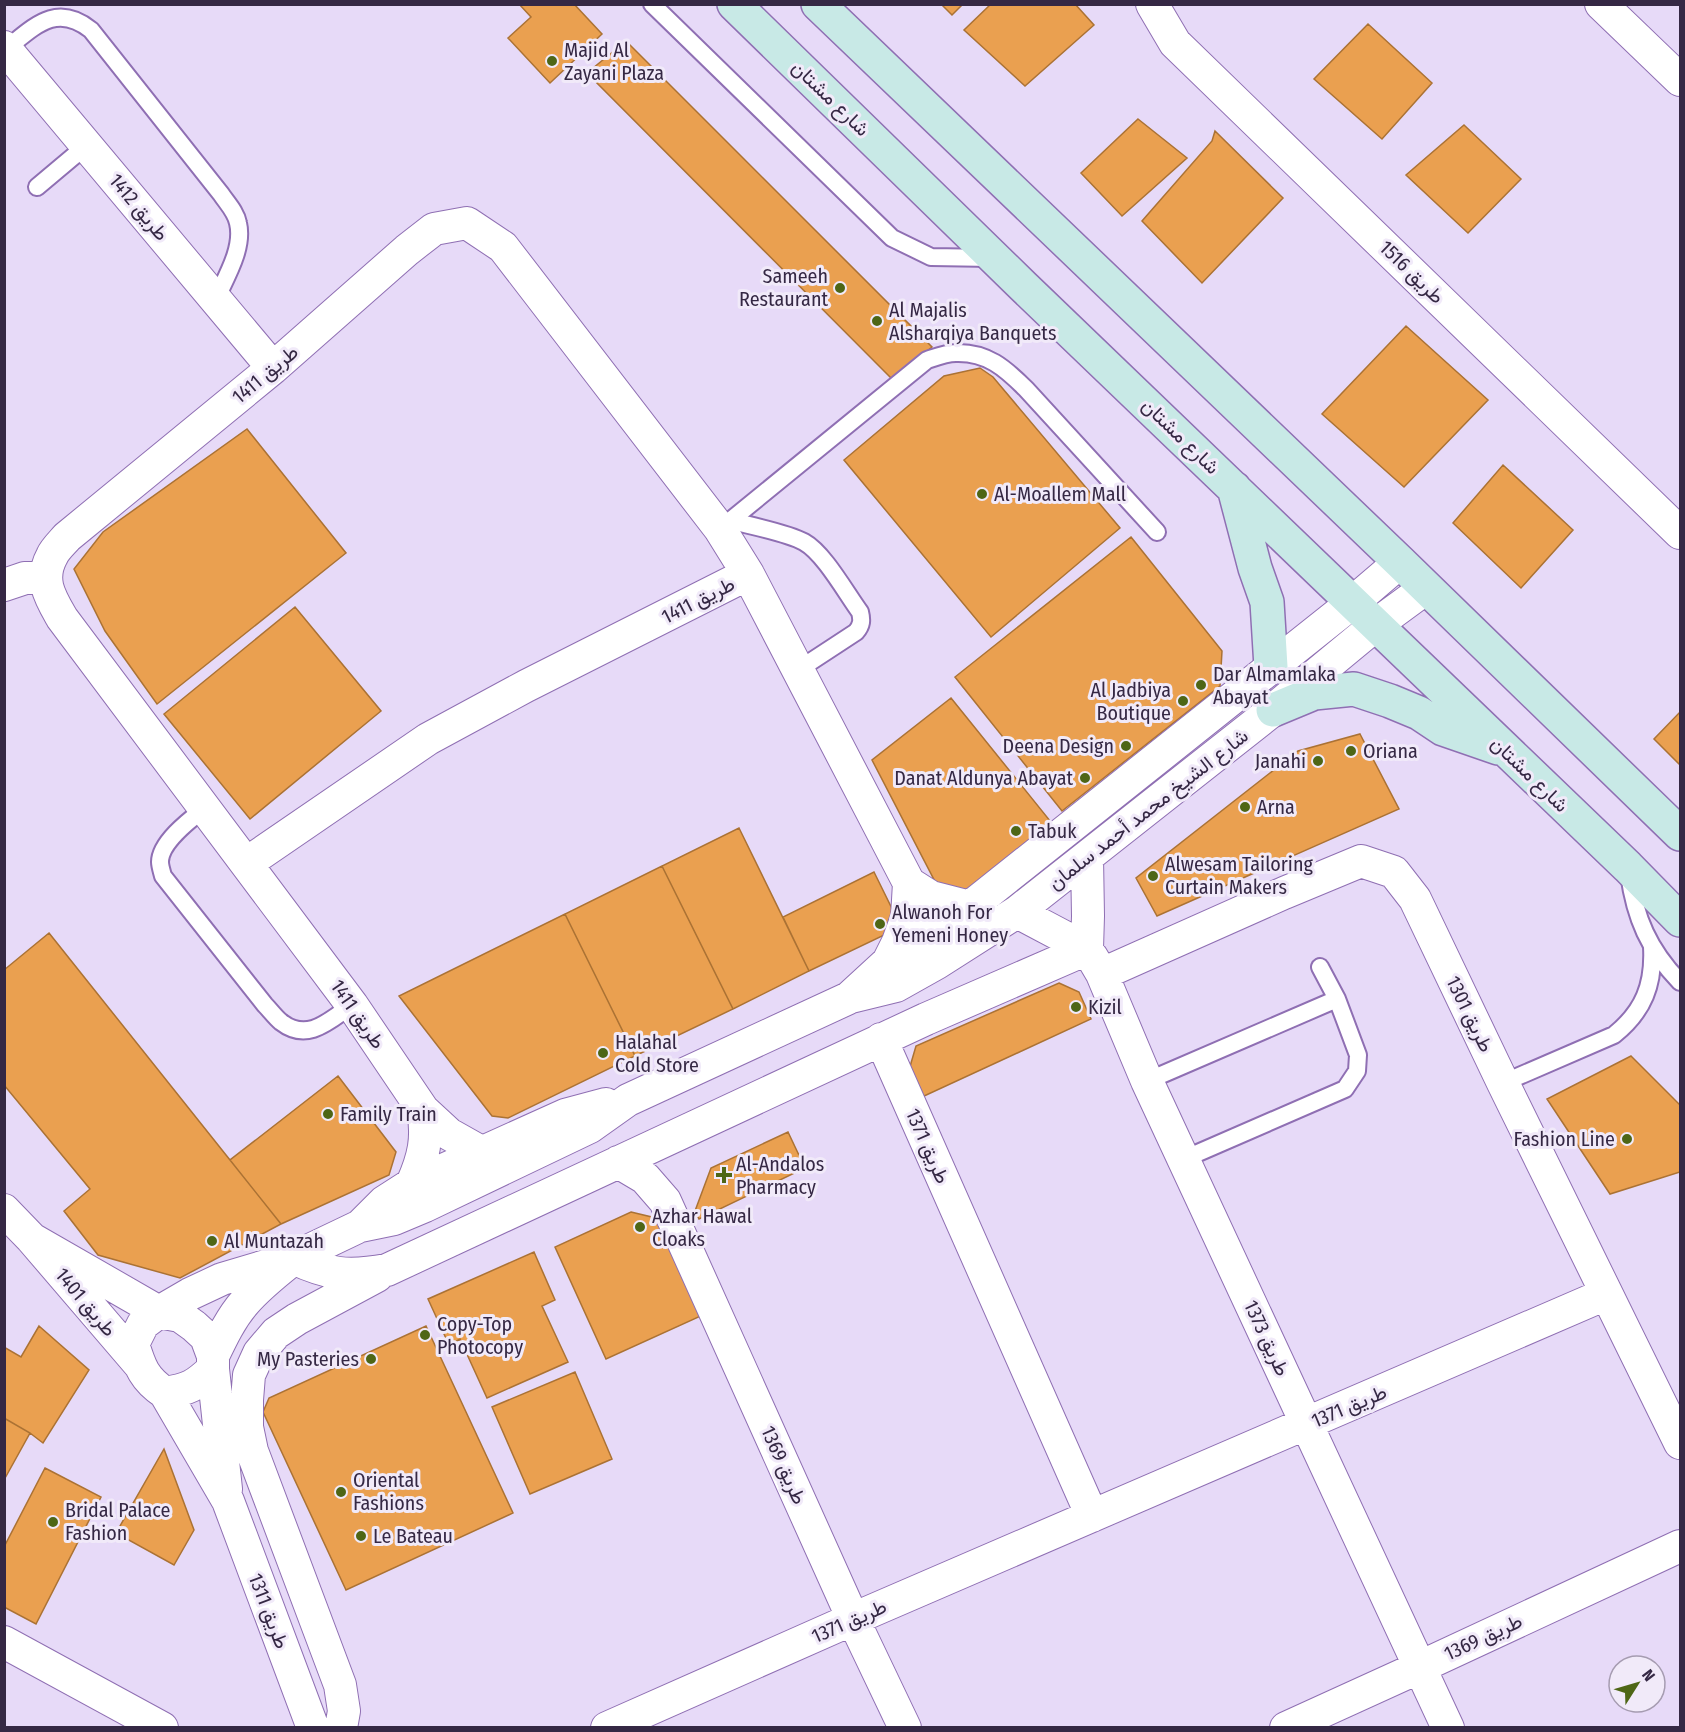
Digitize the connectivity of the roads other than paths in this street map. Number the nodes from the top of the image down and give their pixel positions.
1 (652, 4) edge
2 (734, 4) edge
3 (818, 4) edge
4 (1152, 4) edge
5 (1601, 4) edge
6 (5, 48) edge
7 (1680, 80) edge
8 (87, 145) junction
9 (37, 187) dead end
10 (996, 258) junction
11 (216, 300) junction
12 (273, 368) junction
13 (1234, 488) junction
14 (726, 525) junction
15 (1156, 532) dead end
16 (1680, 533) edge
17 (1400, 562) junction
18 (748, 574) junction
19 (45, 577) junction
20 (4, 585) edge
21 (1426, 588) junction
22 (1352, 603) junction
23 (1377, 624) junction
24 (1272, 667) junction
25 (798, 670) junction
26 (1273, 710) junction
27 (1505, 750) junction
28 (205, 808) junction
29 (1680, 834) edge
30 (1087, 857) junction
31 (247, 863) junction
32 (1628, 867) junction
33 (909, 883) junction
34 (970, 907) junction
35 (1017, 912) junction
36 (1680, 920) edge
37 (1652, 947) junction
38 (954, 952) junction
39 (888, 962) junction
40 (1094, 962) junction
41 (1320, 967) dead end
42 (1680, 982) edge
43 (851, 997) junction
44 (1336, 999) junction
45 (352, 1005) junction
46 (926, 1019) junction
47 (881, 1039) junction
48 (1148, 1081) junction
49 (1503, 1083) junction
50 (628, 1100) junction
51 (423, 1110) junction
52 (675, 1136) junction
53 (481, 1152) junction
54 (1184, 1159) junction
55 (618, 1162) junction
56 (452, 1179) junction
57 (412, 1184) junction
58 (666, 1201) junction
59 (4, 1210) edge
60 (360, 1226) junction
61 (32, 1239) junction
62 (293, 1258) junction
63 (387, 1270) junction
64 (1606, 1294) junction
65 (159, 1312) junction
66 (213, 1362) junction
67 (140, 1365) junction
68 (165, 1393) junction
69 (1306, 1424) junction
70 (1680, 1443) edge
71 (228, 1502) junction
72 (1092, 1516) junction
73 (1680, 1545) edge
74 (853, 1619) junction
75 (4, 1642) edge
76 (1420, 1667) junction
77 (306, 1725) edge
78 (162, 1728) edge
79 (340, 1728) edge
80 (607, 1728) edge
81 (905, 1728) edge
82 (1286, 1728) edge
83 (1448, 1728) edge

1 - 10 lane
2 - 10 street, شارع مشتان
3 - 17 street
4 - 16 street, طريق 1516
5 - 7 street
6 - 8 street, طريق 1412
6 - 11 lane
8 - 9 lane
8 - 11 street, طريق 1412
10 - 13 street, شارع مشتان
11 - 12 street, طريق 1412
12 - 14 street, طريق 1411
12 - 19 street, طريق 1411
13 - 22 street, شارع مشتان
13 - 24 street
14 - 15 lane
14 - 18 street, طريق 1411
14 - 25 lane
17 - 21 street
17 - 22 street, شارع الشيخ محمد أحمد سلمان
18 - 25 street, طريق 1411
18 - 31 street, طريق 1411
19 - 20 street
19 - 28 street, طريق 1411
21 - 23 street, شارع الشيخ محمد أحمد سلمان
21 - 29 street
22 - 23 street, شارع مشتان
22 - 24 street, شارع الشيخ محمد أحمد سلمان
23 - 26 street, شارع الشيخ محمد أحمد سلمان
23 - 27 street, شارع مشتان
24 - 34 street, شارع الشيخ محمد أحمد سلمان
25 - 33 street, طريق 1411
26 - 27 street
26 - 30 street, شارع الشيخ محمد أحمد سلمان
27 - 32 street, شارع مشتان
28 - 31 street, طريق 1411
28 - 45 lane
30 - 35 street, شارع الشيخ محمد أحمد سلمان
30 - 40 street
31 - 45 street, طريق 1411
32 - 36 street, شارع مشتان
32 - 37 lane
33 - 34 street
33 - 39 street
34 - 39 street, شارع الشيخ محمد أحمد سلمان
35 - 38 street, شارع الشيخ محمد أحمد سلمان
35 - 40 street
37 - 42 lane
37 - 49 lane
38 - 43 street, شارع الشيخ محمد أحمد سلمان
38 - 46 street
39 - 43 street, شارع الشيخ محمد أحمد سلمان
40 - 46 street, طريق 1301
40 - 48 street, طريق 1373
40 - 49 street, طريق 1301
41 - 44 lane
43 - 50 street, شارع الشيخ محمد أحمد سلمان
44 - 48 lane
44 - 54 lane
45 - 51 street, طريق 1411
46 - 47 street, طريق 1301
47 - 52 street, طريق 1301
47 - 72 street, طريق 1371
48 - 54 street, طريق 1373
49 - 64 street, طريق 1301
50 - 53 street, شارع الشيخ محمد أحمد سلمان
50 - 56 street, شارع الشيخ محمد أحمد سلمان
51 - 53 street, طريق 1411
51 - 57 street
52 - 55 street, طريق 1301
52 - 58 street, طريق 1369
53 - 56 street, شارع الشيخ محمد أحمد سلمان
54 - 69 street, طريق 1373
55 - 58 street, طريق 1369
55 - 63 street, طريق 1301
56 - 57 street, شارع الشيخ محمد أحمد سلمان
56 - 60 street, شارع الشيخ محمد أحمد سلمان
57 - 60 street, شارع الشيخ محمد أحمد سلمان
58 - 74 street, طريق 1369
59 - 61 street, طريق 1401
60 - 62 street, شارع الشيخ محمد أحمد سلمان
61 - 65 street, طريق 1401
61 - 67 street, طريق 1401
62 - 63 street
62 - 65 street, شارع الشيخ محمد أحمد سلمان
62 - 66 street, شارع الشيخ محمد أحمد سلمان
63 - 79 street
64 - 69 street, طريق 1371
64 - 70 street, طريق 1301
65 - 66 street
65 - 67 street
66 - 68 street
66 - 71 street, طريق 1311
67 - 68 street
68 - 71 street, طريق 1311
69 - 72 street, طريق 1371
69 - 76 street, طريق 1373
71 - 77 street, طريق 1311
72 - 74 street, طريق 1371
73 - 76 street, طريق 1369
74 - 80 street, طريق 1371
74 - 81 street, طريق 1369
75 - 78 street
76 - 82 street, طريق 1369
76 - 83 street, طريق 1373

